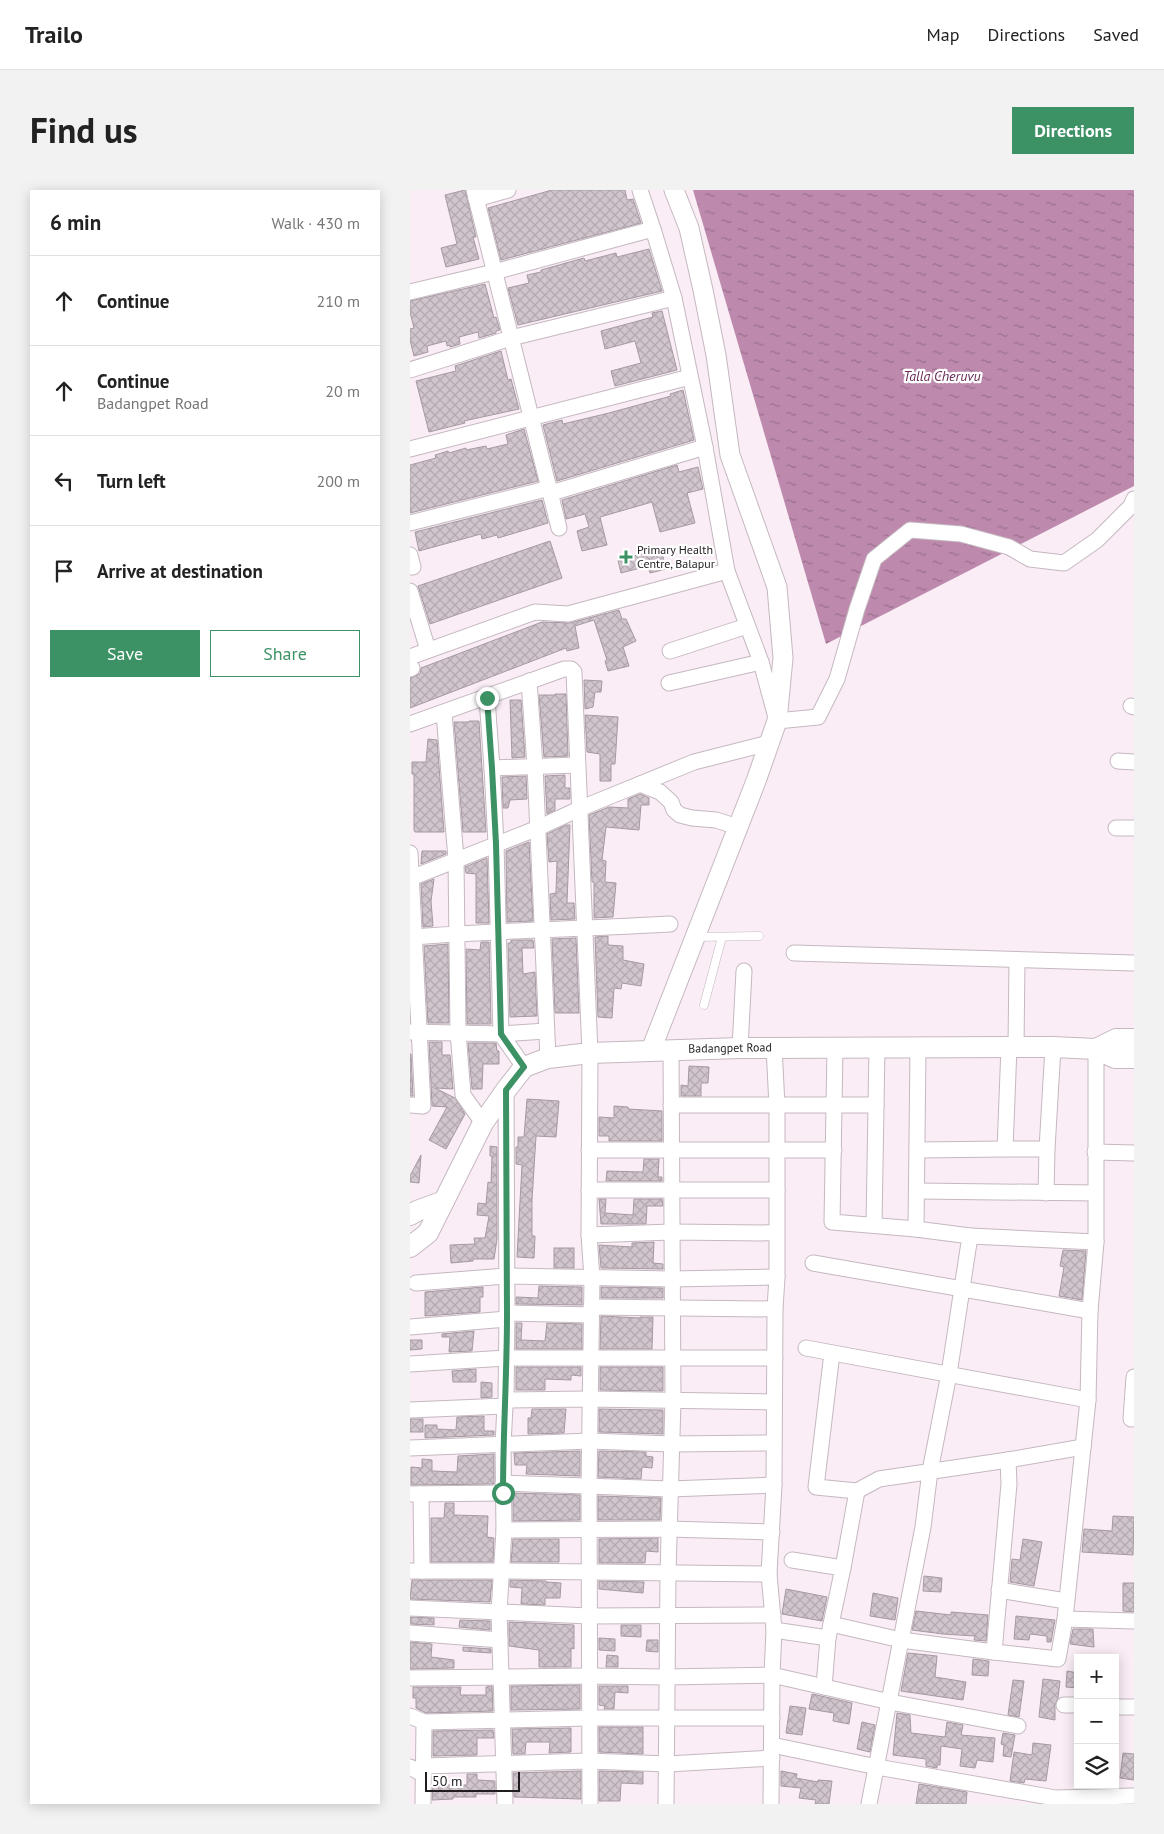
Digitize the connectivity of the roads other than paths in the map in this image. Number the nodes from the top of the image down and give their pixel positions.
1 (508, 190) edge
2 (640, 190) edge
3 (674, 190) edge
4 (475, 195) edge
5 (653, 229) junction
6 (494, 272) junction
7 (410, 292) edge
8 (674, 298) junction
9 (511, 338) junction
10 (410, 370) edge
11 (690, 377) junction
12 (531, 418) junction
13 (704, 447) junction
14 (410, 450) edge
15 (550, 490) junction
16 (1134, 499) edge
17 (410, 523) edge
18 (559, 528) dead end
19 (410, 555) edge
20 (410, 567) edge
21 (727, 571) junction
22 (410, 591) edge
23 (747, 626) junction
24 (428, 650) junction
25 (670, 651) dead end
26 (761, 662) junction
27 (411, 664) edge
28 (529, 681) junction
29 (669, 683) dead end
30 (487, 698) junction
31 (444, 713) junction
32 (777, 721) junction
33 (410, 724) edge
34 (770, 743) junction
35 (1118, 761) dead end
36 (1134, 762) edge
37 (577, 765) junction
38 (535, 766) junction
39 (492, 768) junction
40 (640, 784) junction
41 (579, 809) junction
42 (538, 828) junction
43 (738, 828) junction
44 (1116, 828) dead end
45 (1134, 828) edge
46 (496, 844) junction
47 (410, 853) edge
48 (456, 859) junction
49 (411, 886) edge
50 (670, 924) dead end
51 (541, 929) junction
52 (584, 929) junction
53 (497, 932) junction
54 (458, 934) junction
55 (759, 936) dead end
56 (414, 937) junction
57 (695, 937) junction
58 (722, 937) junction
59 (794, 953) dead end
60 (1017, 960) junction
61 (1134, 963) edge
62 (744, 971) dead end
63 (704, 1005) dead end
64 (546, 1031) junction
65 (415, 1032) edge
66 (458, 1032) junction
67 (501, 1034) junction
68 (1134, 1039) edge
69 (774, 1047) junction
70 (877, 1047) junction
71 (1012, 1047) junction
72 (1053, 1047) junction
73 (740, 1048) junction
74 (835, 1048) junction
75 (918, 1048) junction
76 (1096, 1049) junction
77 (651, 1050) junction
78 (671, 1050) junction
79 (590, 1053) junction
80 (548, 1058) junction
81 (1134, 1058) edge
82 (524, 1067) junction
83 (506, 1090) junction
84 (876, 1104) junction
85 (410, 1105) edge
86 (671, 1105) junction
87 (834, 1105) junction
88 (777, 1106) junction
89 (483, 1123) junction
90 (671, 1149) junction
91 (776, 1149) junction
92 (1005, 1149) junction
93 (1047, 1149) junction
94 (589, 1150) junction
95 (834, 1150) junction
96 (918, 1150) junction
97 (1095, 1152) junction
98 (1134, 1153) edge
99 (589, 1190) junction
100 (670, 1190) junction
101 (777, 1190) junction
102 (918, 1191) junction
103 (1046, 1193) junction
104 (1095, 1193) junction
105 (444, 1201) junction
106 (410, 1215) edge
107 (874, 1225) junction
108 (916, 1229) junction
109 (671, 1232) junction
110 (776, 1233) junction
111 (589, 1235) junction
112 (970, 1236) junction
113 (1096, 1242) junction
114 (410, 1247) edge
115 (814, 1263) dead end
116 (506, 1276) junction
117 (777, 1277) junction
118 (592, 1278) junction
119 (672, 1279) junction
120 (416, 1283) dead end
121 (961, 1288) junction
122 (673, 1309) junction
123 (775, 1309) junction
124 (591, 1311) junction
125 (1090, 1311) junction
126 (507, 1316) junction
127 (410, 1327) edge
128 (806, 1348) dead end
129 (832, 1353) junction
130 (506, 1358) junction
131 (590, 1358) junction
132 (673, 1358) junction
133 (775, 1358) junction
134 (410, 1364) edge
135 (949, 1374) junction
136 (1134, 1377) edge
137 (589, 1399) junction
138 (673, 1400) junction
139 (1088, 1400) junction
140 (774, 1402) junction
141 (505, 1403) junction
142 (410, 1410) edge
143 (1131, 1419) dead end
144 (590, 1441) junction
145 (774, 1443) junction
146 (502, 1444) junction
147 (672, 1444) junction
148 (1083, 1447) junction
149 (410, 1448) edge
150 (1008, 1460) junction
151 (930, 1471) junction
152 (774, 1485) junction
153 (589, 1486) junction
154 (503, 1488) junction
155 (670, 1489) junction
156 (857, 1491) junction
157 (416, 1494) edge
158 (669, 1529) junction
159 (504, 1530) junction
160 (589, 1530) junction
161 (772, 1532) junction
162 (792, 1560) dead end
163 (843, 1568) junction
164 (416, 1571) edge
165 (500, 1571) junction
166 (590, 1572) junction
167 (668, 1573) junction
168 (769, 1574) junction
169 (999, 1590) junction
170 (1066, 1601) junction
171 (410, 1608) edge
172 (499, 1612) junction
173 (588, 1616) junction
174 (668, 1616) junction
175 (1064, 1619) junction
176 (1134, 1621) edge
177 (774, 1623) junction
178 (829, 1631) junction
179 (410, 1633) edge
180 (500, 1640) junction
181 (901, 1640) junction
182 (994, 1652) junction
183 (772, 1675) junction
184 (589, 1676) junction
185 (502, 1677) junction
186 (667, 1677) junction
187 (410, 1678) edge
188 (824, 1687) junction
189 (890, 1702) junction
190 (1119, 1707) edge
191 (1134, 1707) edge
192 (410, 1716) edge
193 (588, 1718) junction
194 (772, 1718) junction
195 (667, 1719) junction
196 (503, 1720) junction
197 (424, 1722) junction
198 (1018, 1726) dead end
199 (772, 1752) junction
200 (588, 1761) junction
201 (504, 1764) junction
202 (668, 1764) junction
203 (878, 1767) junction
204 (419, 1769) edge
205 (1134, 1796) edge
206 (1055, 1801) edge
207 (423, 1804) edge
208 (506, 1804) edge
209 (590, 1804) edge
210 (666, 1804) edge
211 (771, 1804) edge
212 (870, 1804) edge

1 - 4 street
2 - 5 street
3 - 32 street
4 - 6 street
5 - 6 street
5 - 8 street
6 - 7 street
6 - 9 street
8 - 9 street
8 - 11 street
9 - 10 street
9 - 12 street
11 - 12 street
11 - 13 street
12 - 14 street
12 - 15 street
13 - 15 street
13 - 21 street
15 - 17 street
15 - 18 street
16 - 32 street
19 - 20 street
21 - 23 street
21 - 24 street
22 - 24 street
23 - 25 street
23 - 26 street
24 - 27 street
26 - 29 street
26 - 32 street
28 - 30 street
28 - 37 street
28 - 38 street
30 - 31 street
30 - 39 street
31 - 33 street
31 - 48 street
32 - 34 street
34 - 40 street
34 - 43 street
35 - 36 street
37 - 38 street
37 - 41 street
38 - 39 street
38 - 42 street
39 - 46 street
40 - 41 street
40 - 43 street
41 - 42 street
41 - 52 street
42 - 46 street
42 - 51 street
43 - 57 street
44 - 45 street
46 - 48 street
46 - 53 street
47 - 49 street
48 - 49 street
48 - 54 street
49 - 56 street
50 - 52 street
51 - 52 street
51 - 53 street
51 - 64 street
52 - 79 street
53 - 54 street
53 - 67 street
54 - 56 street
54 - 66 street
55 - 58 lane
56 - 65 street
57 - 58 lane
57 - 77 street
58 - 63 lane
59 - 60 street
60 - 61 street
60 - 71 street
62 - 73 street
64 - 67 street
64 - 80 street
65 - 66 street
65 - 85 street
66 - 67 street
66 - 89 street
67 - 82 street
68 - 76 main road, Badangpet Road
69 - 73 main road, Badangpet Road
69 - 74 main road, Badangpet Road
69 - 88 street
70 - 74 main road, Badangpet Road
70 - 75 main road, Badangpet Road
70 - 84 street
71 - 72 main road, Badangpet Road
71 - 75 main road, Badangpet Road
71 - 92 street
72 - 76 main road, Badangpet Road
72 - 93 street
73 - 78 main road, Badangpet Road
74 - 87 street
75 - 96 street
76 - 81 main road, Badangpet Road
76 - 97 street
77 - 78 main road, Badangpet Road
77 - 79 main road, Badangpet Road
78 - 86 street
79 - 80 main road, Badangpet Road
79 - 94 street
80 - 82 main road, Badangpet Road
82 - 83 main road
83 - 89 main road
83 - 116 street
84 - 87 street
84 - 107 street
86 - 88 street
86 - 90 street
87 - 88 street
87 - 95 street
88 - 91 street
89 - 105 main road
90 - 91 street
90 - 94 street
90 - 100 street
91 - 95 street
91 - 101 street
92 - 93 street
92 - 96 street
93 - 103 street
94 - 99 street
95 - 107 street
96 - 102 street
97 - 98 street
97 - 104 street
99 - 100 street
99 - 111 street
100 - 101 street
100 - 109 street
101 - 110 street
102 - 103 street
102 - 108 street
103 - 104 street
104 - 113 street
105 - 106 main road
105 - 114 main road
107 - 108 street
108 - 112 street
109 - 110 street
109 - 111 street
109 - 119 street
110 - 117 street
111 - 118 street
112 - 113 street
112 - 121 street
113 - 125 street
115 - 121 street
116 - 118 street
116 - 120 street
116 - 126 street
117 - 119 street
117 - 123 street
118 - 119 street
118 - 124 street
119 - 122 street
121 - 125 street
121 - 135 street
122 - 123 street
122 - 124 street
122 - 132 street
123 - 133 street
124 - 126 street
124 - 131 street
125 - 139 street
126 - 127 street
126 - 130 street
128 - 129 street
129 - 135 street
129 - 156 street
130 - 131 street
130 - 134 street
130 - 141 street
131 - 132 street
131 - 137 street
132 - 133 street
132 - 138 street
133 - 140 street
135 - 139 street
135 - 151 street
136 - 143 street
137 - 138 street
137 - 141 street
137 - 144 street
138 - 140 street
138 - 147 street
139 - 148 street
140 - 145 street
141 - 142 street
141 - 146 street
144 - 146 street
144 - 147 street
144 - 153 street
145 - 147 street
145 - 152 street
146 - 149 street
146 - 154 street
147 - 155 street
148 - 150 street
148 - 170 street
150 - 151 street
150 - 169 street
151 - 156 street
151 - 181 street
152 - 155 street
152 - 161 street
153 - 154 street
153 - 155 street
153 - 160 street
154 - 157 street
154 - 159 street
155 - 158 street
156 - 163 street
157 - 164 street
158 - 160 street
158 - 161 street
158 - 167 street
159 - 160 street
159 - 165 street
160 - 166 street
161 - 168 street
162 - 163 street
163 - 178 street
164 - 165 street
165 - 166 street
165 - 172 street
166 - 167 street
166 - 173 street
167 - 168 street
167 - 174 street
168 - 177 street
169 - 170 street
169 - 182 street
170 - 175 street
171 - 172 street
172 - 173 street
172 - 180 street
173 - 174 street
173 - 184 street
174 - 177 street
174 - 186 street
175 - 176 street
175 - 182 street
177 - 178 street
177 - 183 street
178 - 181 street
178 - 188 street
179 - 180 street
180 - 185 street
181 - 182 street
181 - 189 street
183 - 186 street
183 - 188 street
183 - 194 street
184 - 185 street
184 - 186 street
184 - 193 street
185 - 187 street
185 - 196 street
186 - 195 street
188 - 189 street
189 - 198 street
189 - 203 street
190 - 191 street
192 - 197 street
193 - 195 street
193 - 196 street
193 - 200 street
194 - 195 street
194 - 199 street
195 - 202 street
196 - 197 street
196 - 201 street
197 - 204 street
199 - 202 street
199 - 203 street
199 - 211 street
200 - 201 street
200 - 202 street
200 - 209 street
201 - 204 street
201 - 208 street
202 - 210 street
203 - 206 street
203 - 212 street
204 - 207 street
205 - 206 street

